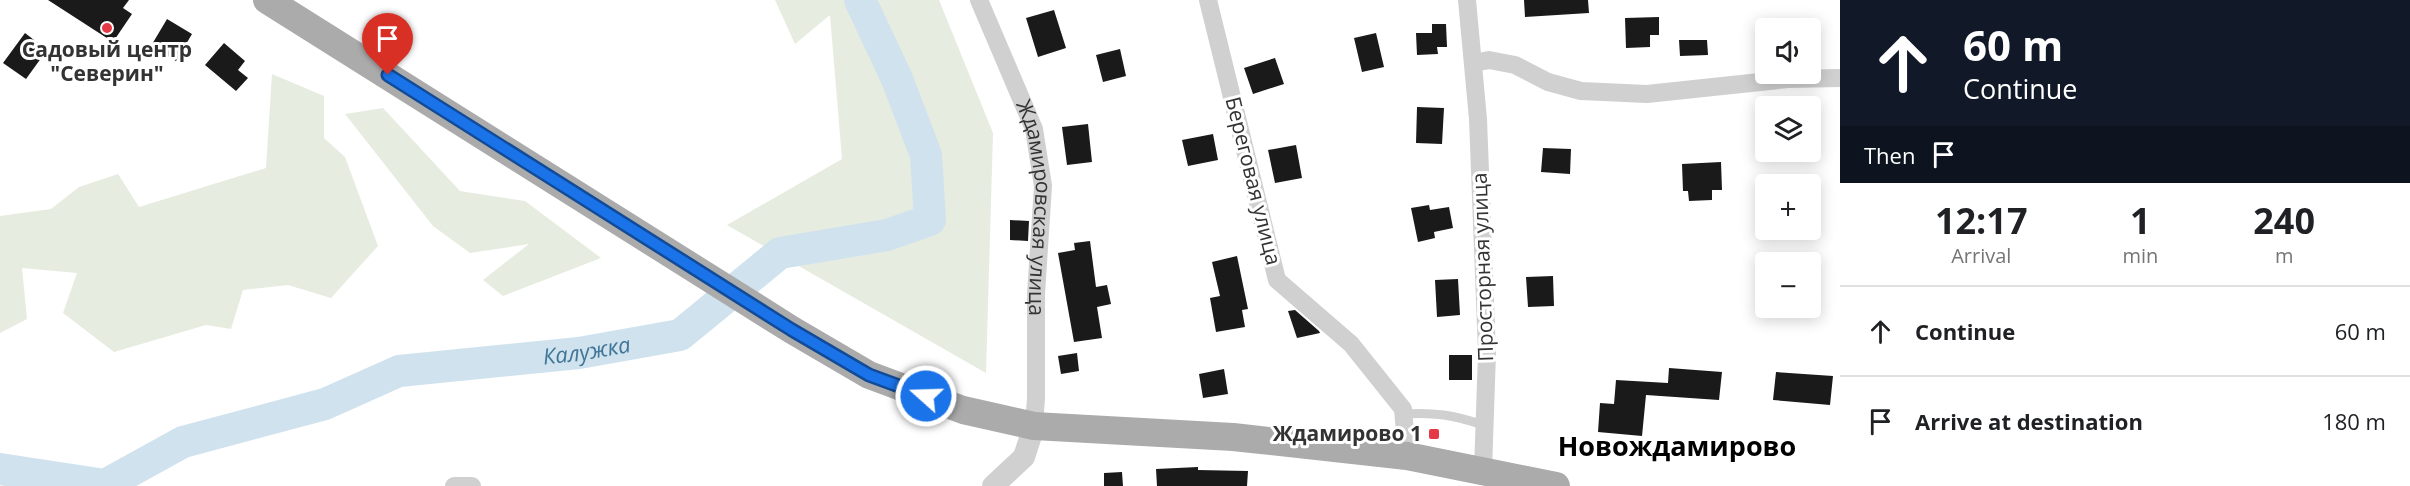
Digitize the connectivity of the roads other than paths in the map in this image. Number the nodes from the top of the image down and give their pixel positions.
1 (267, 0) edge
2 (979, 0) edge
3 (1208, 0) edge
4 (1467, 0) edge
5 (1474, 63) junction
6 (1840, 78) edge
7 (1403, 414) junction
8 (1483, 425) junction
9 (1034, 426) junction
10 (1407, 456) junction
11 (1483, 470) junction
12 (454, 486) edge
13 (472, 486) edge
14 (993, 486) edge
15 (1556, 486) edge

1 - 9 main road
2 - 9 street, Ждамировская улица
3 - 7 street, Береговая улица
4 - 5 street, Просторная улица
5 - 6 street
5 - 8 street, Просторная улица
7 - 8 lane
7 - 10 street, Береговая улица
8 - 11 street, Просторная улица
9 - 10 main road
9 - 14 street
10 - 11 main road
11 - 15 main road
12 - 13 street

